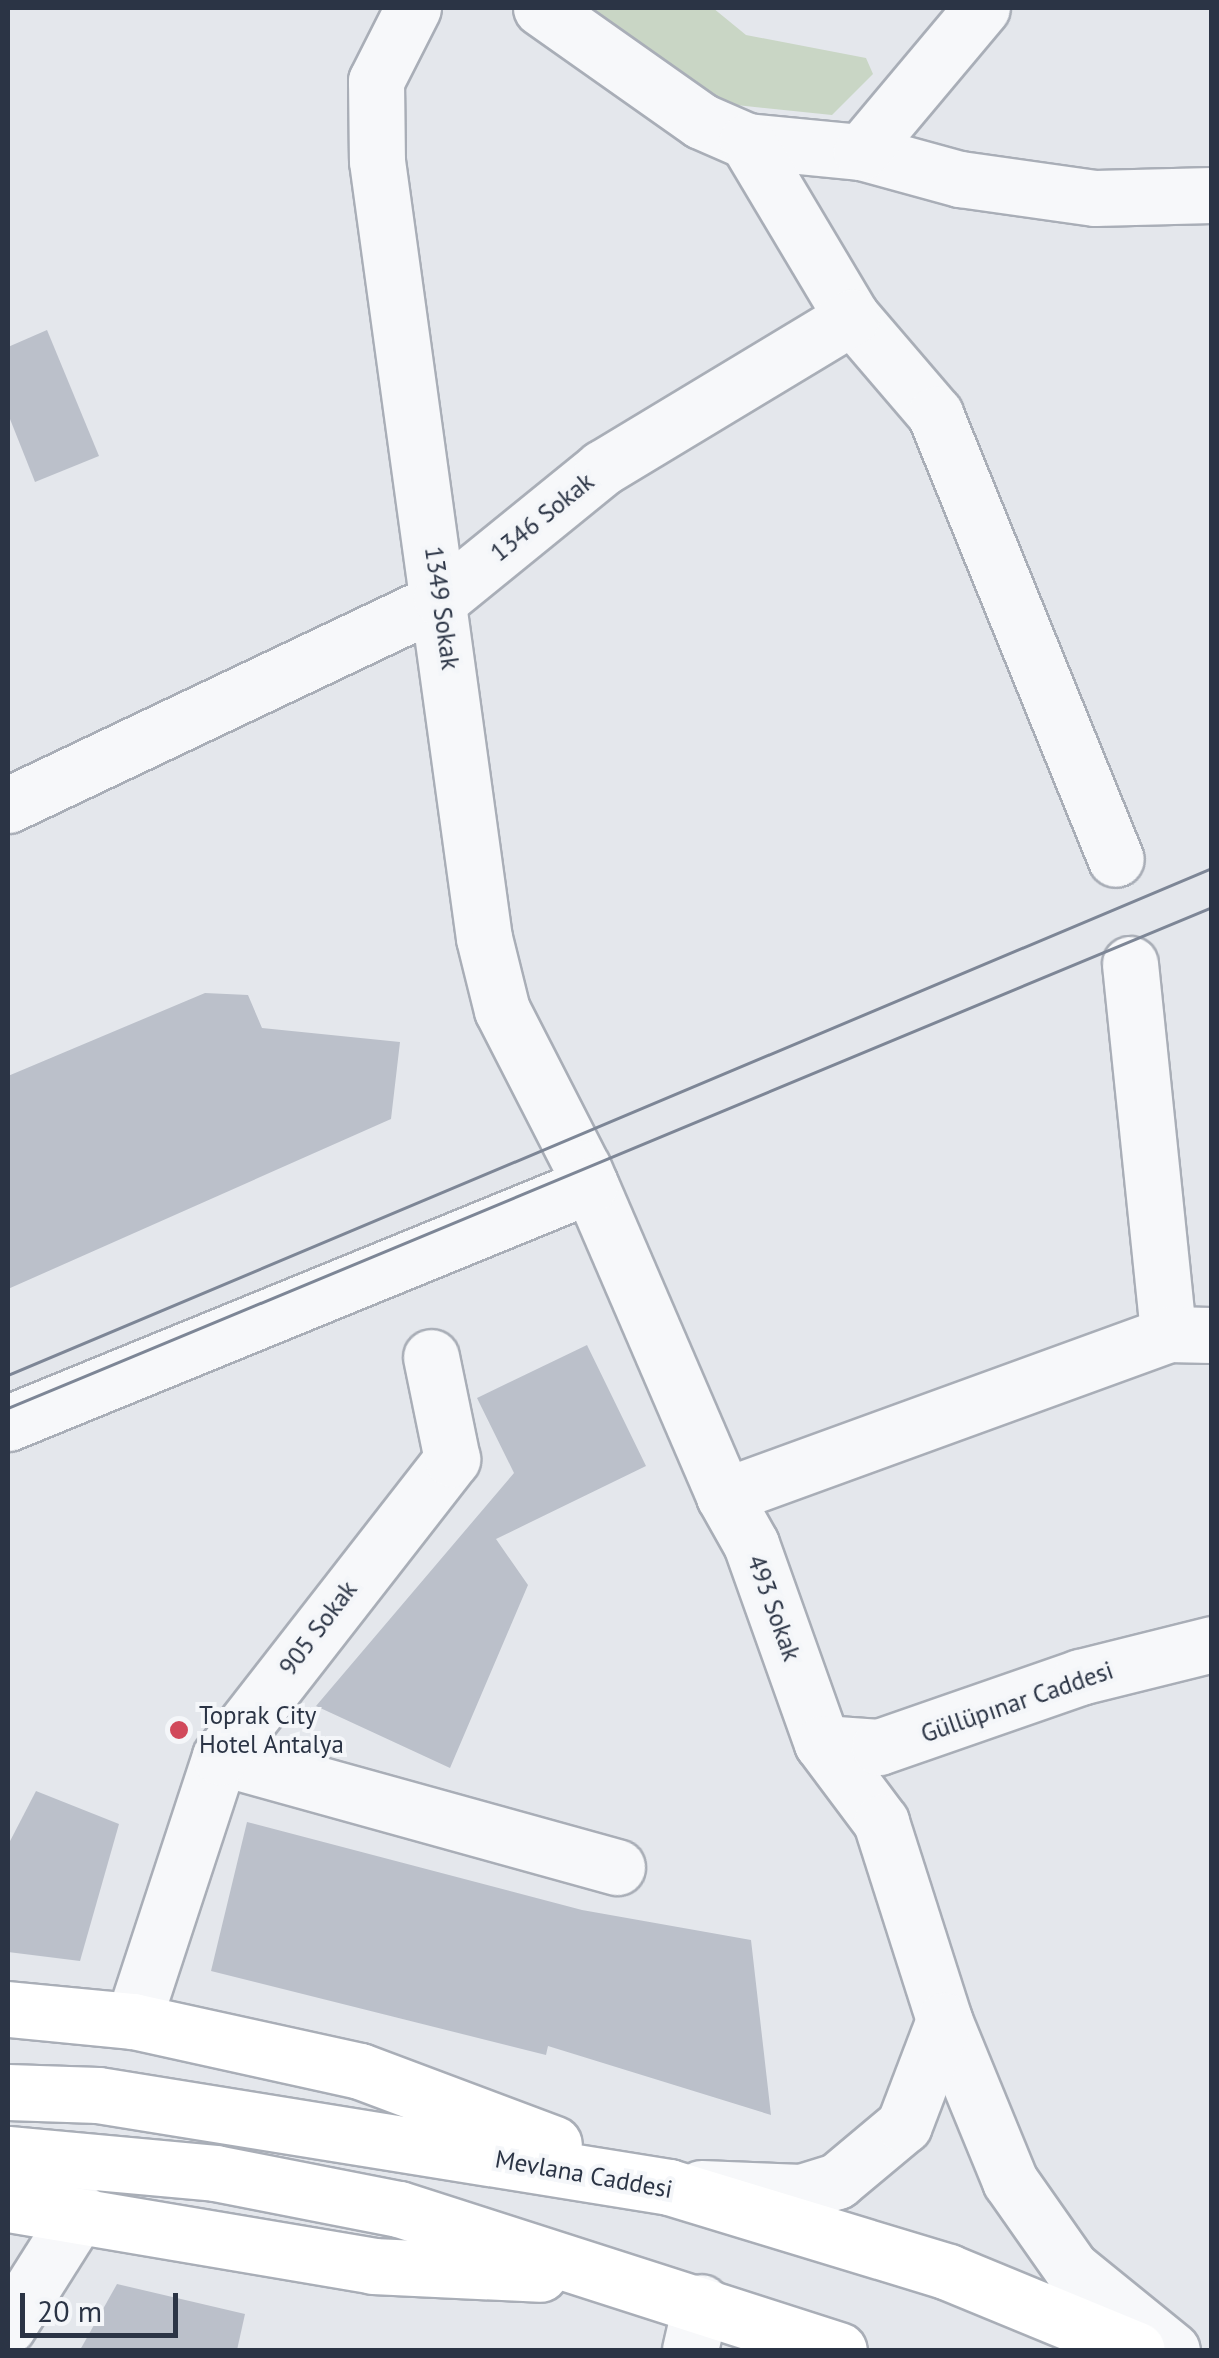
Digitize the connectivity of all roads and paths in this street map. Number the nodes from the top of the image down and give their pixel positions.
1 (413, 8) edge
2 (541, 8) edge
3 (982, 8) edge
4 (747, 141) junction
5 (860, 152) junction
6 (1212, 195) edge
7 (852, 316) junction
8 (441, 599) junction
9 (8, 805) edge
10 (1116, 858) dead end
11 (1130, 964) dead end
12 (592, 1191) junction
13 (1190, 1335) edge
14 (430, 1357) dead end
15 (8, 1423) edge
16 (724, 1496) junction
17 (1212, 1644) edge
18 (822, 1743) junction
19 (220, 1757) junction
20 (617, 1867) dead end
21 (8, 2009) edge
22 (944, 2020) junction
23 (133, 2021) junction
24 (8, 2092) edge
25 (8, 2154) edge
26 (669, 2187) junction
27 (8, 2204) edge
28 (80, 2212) junction
29 (623, 2278) junction
30 (8, 2326) edge
31 (695, 2326) edge
32 (839, 2350) edge
33 (1137, 2350) edge
34 (1172, 2350) edge

1 - 8 street, 1349 Sokak
2 - 4 street
3 - 5 street
4 - 5 street
4 - 7 street
5 - 6 street
7 - 8 street, 1346 Sokak
7 - 10 street
8 - 9 street, 1346 Sokak
8 - 12 street, 1349 Sokak
11 - 13 street
12 - 15 street
12 - 16 street, 493 Sokak
13 - 16 street
14 - 19 street, 905 Sokak
16 - 18 street, 493 Sokak
17 - 18 street, Güllüpınar Caddesi
18 - 22 street, 493 Sokak
19 - 20 street
19 - 23 street, 905 Sokak
21 - 23 main road
22 - 26 street
22 - 34 street, 493 Sokak
23 - 26 main road
24 - 26 main road, Mevlana Caddesi
25 - 29 main road
26 - 33 main road, Mevlana Caddesi
27 - 28 main road
28 - 29 main road
28 - 30 street
29 - 31 main road
31 - 32 main road

